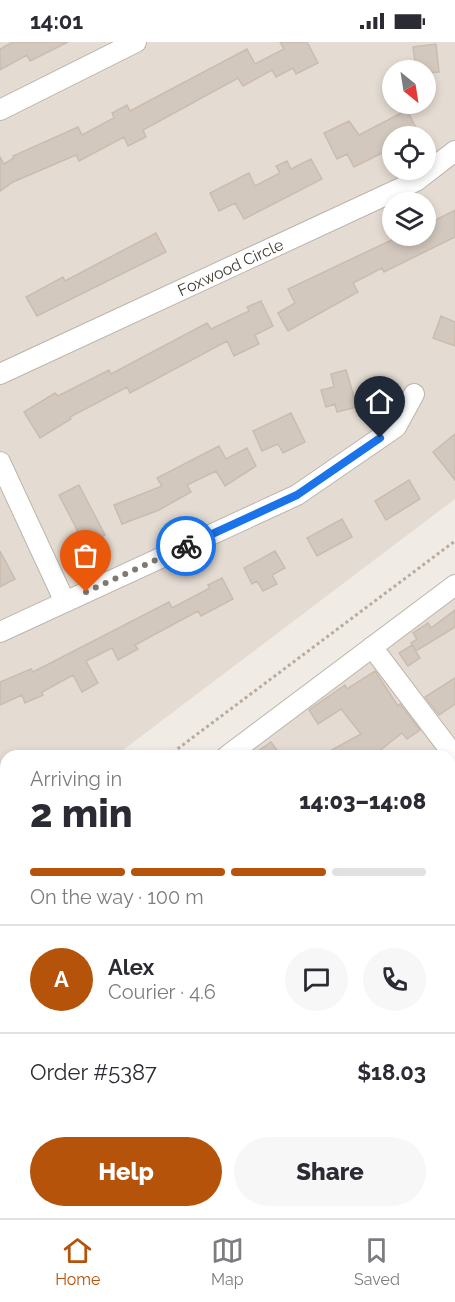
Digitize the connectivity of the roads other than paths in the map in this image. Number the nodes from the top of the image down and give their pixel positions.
1 (136, 42) edge
2 (0, 110) edge
3 (455, 151) edge
4 (0, 374) edge
5 (414, 394) dead end
6 (0, 462) edge
7 (455, 585) edge
8 (65, 602) junction
9 (0, 632) edge
10 (372, 647) junction
11 (235, 750) edge
12 (450, 750) edge

1 - 2 street
3 - 4 street, Foxwood Circle
5 - 8 street
6 - 8 street
7 - 10 street
8 - 9 street
10 - 11 street
10 - 12 street

